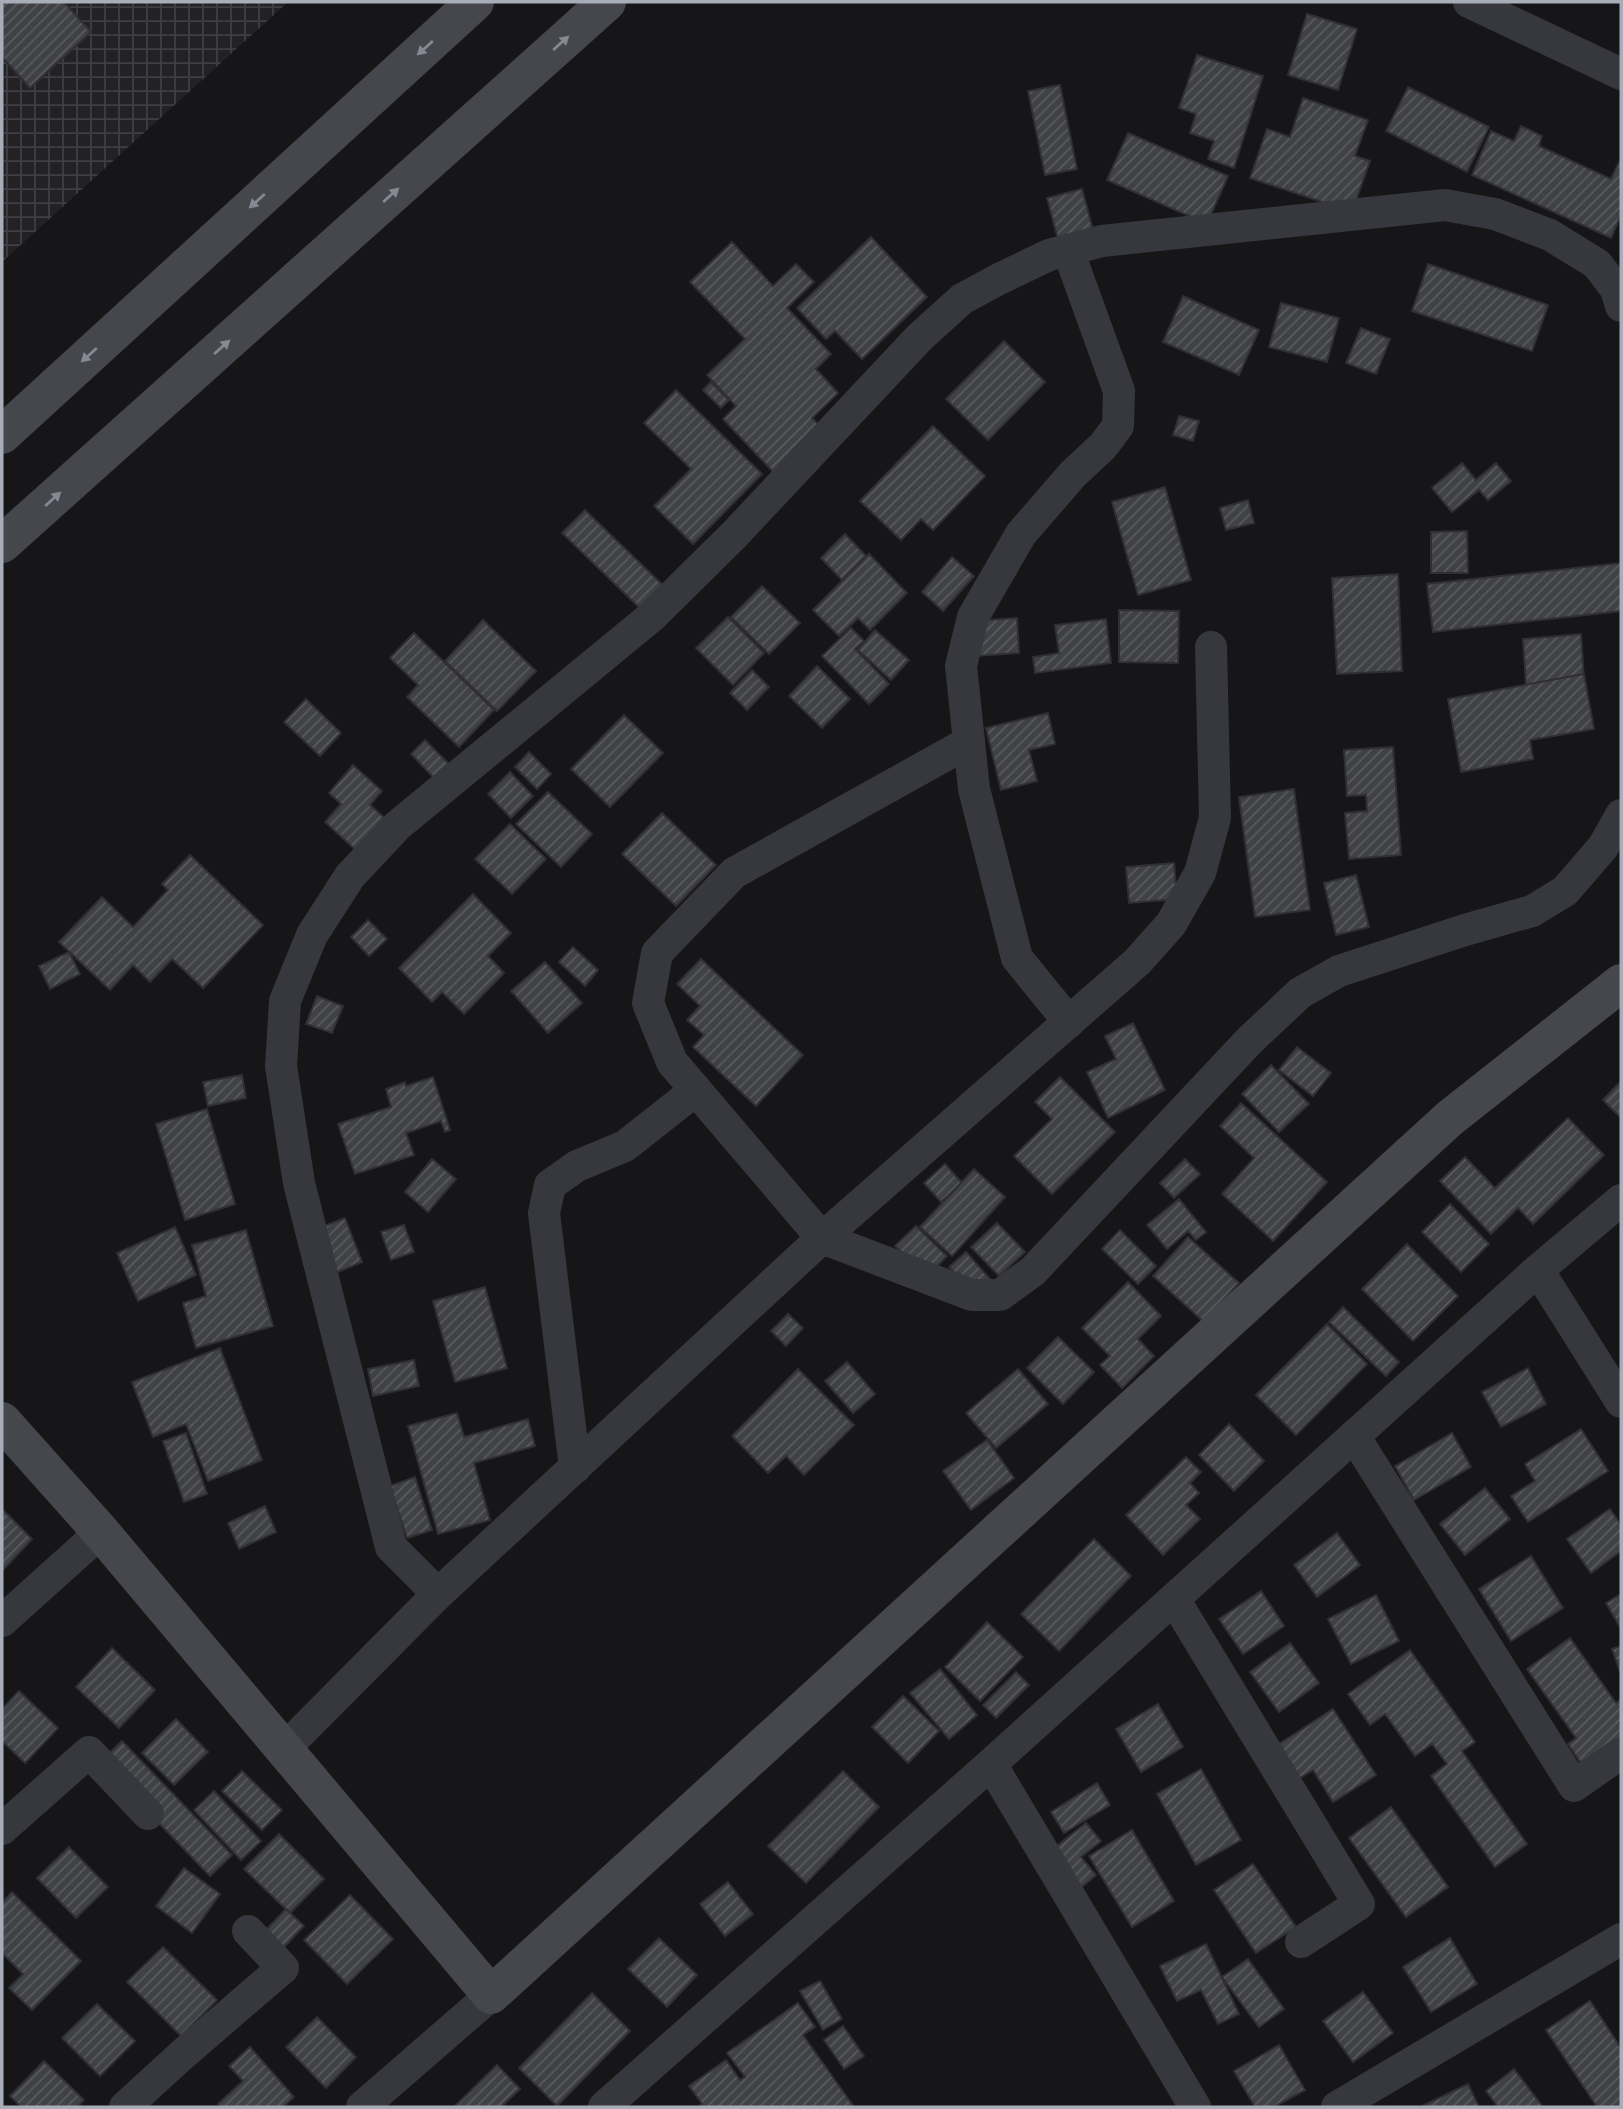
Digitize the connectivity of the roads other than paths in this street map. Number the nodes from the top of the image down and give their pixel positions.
1 (475, 2) edge
2 (607, 2) edge
3 (1469, 2) edge
4 (1621, 74) edge
5 (1068, 250) junction
6 (1619, 293) edge
7 (2, 435) edge
8 (2, 544) edge
9 (1212, 648) dead end
10 (969, 742) junction
11 (1621, 816) edge
12 (1621, 983) edge
13 (1069, 1021) junction
14 (696, 1090) junction
15 (1621, 1200) edge
16 (822, 1238) junction
17 (1538, 1270) junction
18 (1621, 1402) edge
19 (2, 1421) edge
20 (1354, 1436) junction
21 (575, 1468) junction
22 (101, 1532) junction
23 (438, 1594) junction
24 (1174, 1599) junction
25 (2, 1621) edge
26 (284, 1749) junction
27 (1621, 1753) edge
28 (991, 1764) junction
29 (148, 1814) dead end
30 (2, 1829) edge
31 (248, 1931) dead end
32 (1621, 1939) edge
33 (1301, 1942) dead end
34 (491, 1995) junction
35 (125, 2107) edge
36 (362, 2107) edge
37 (604, 2107) edge
38 (1195, 2107) edge
39 (1337, 2107) edge

1 -> 7 street
8 -> 2 street
3 - 4 street
5 - 6 street
5 - 10 street
5 - 23 street
9 - 13 street
10 - 13 street
10 - 14 street
11 - 16 street
12 - 34 street
13 - 16 street
14 - 16 street
14 - 21 street
15 - 17 street
16 - 21 street
17 - 18 street
17 - 20 street
19 - 22 street
20 - 24 street
20 - 27 street
21 - 23 street
22 - 25 street
22 - 26 street
23 - 26 street
24 - 28 street
24 - 33 street
26 - 34 street
28 - 37 street
28 - 38 street
29 - 30 street
31 - 35 street
32 - 39 street
34 - 36 street

